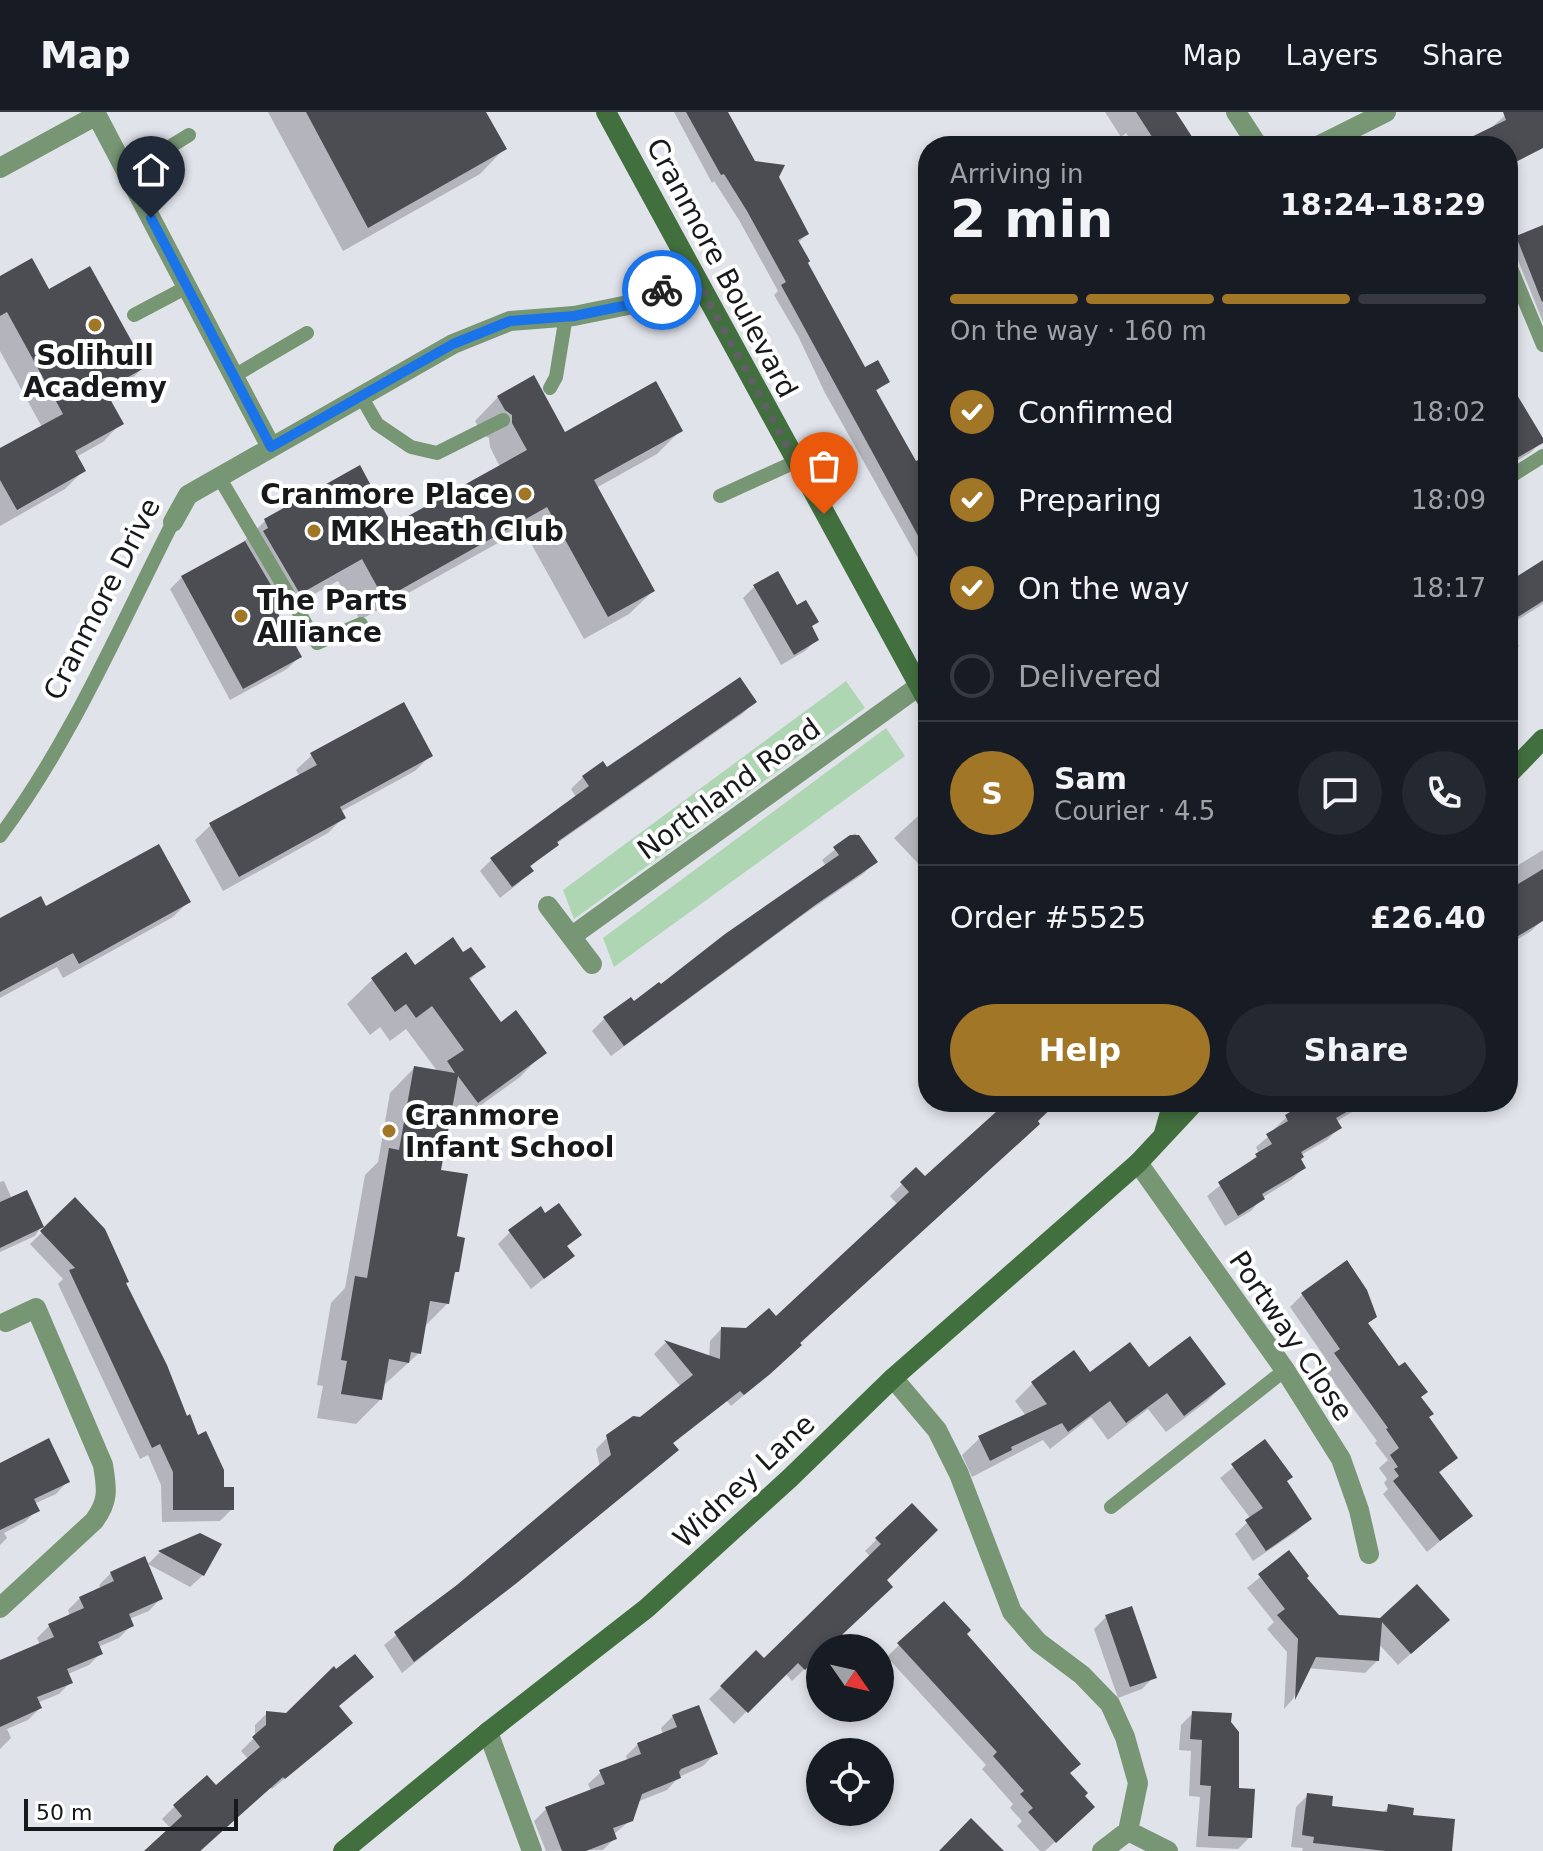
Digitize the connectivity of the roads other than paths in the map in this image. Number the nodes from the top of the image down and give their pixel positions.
1 (606, 112) edge
2 (1236, 112) edge
3 (1386, 112) edge
4 (96, 113) edge
5 (189, 135) dead end
6 (1252, 136) edge
7 (1338, 136) edge
8 (0, 168) edge
9 (127, 173) junction
10 (693, 273) junction
11 (1518, 285) edge
12 (187, 287) junction
13 (134, 315) dead end
14 (566, 316) junction
15 (307, 333) dead end
16 (1543, 345) edge
17 (234, 376) junction
18 (550, 388) dead end
19 (361, 396) junction
20 (503, 420) dead end
21 (271, 447) junction
22 (1543, 456) edge
23 (795, 462) junction
24 (1518, 472) edge
25 (219, 477) junction
26 (720, 496) dead end
27 (173, 522) joint
28 (361, 624) dead end
29 (918, 685) edge
30 (918, 697) edge
31 (1543, 739) edge
32 (1518, 765) edge
33 (0, 836) edge
34 (548, 906) dead end
35 (572, 936) junction
36 (592, 964) dead end
37 (1170, 1112) edge
38 (1188, 1112) edge
39 (1164, 1133) junction
40 (1138, 1163) junction
41 (6, 1322) dead end
42 (1285, 1370) junction
43 (893, 1378) junction
44 (1111, 1507) dead end
45 (1369, 1554) dead end
46 (0, 1608) edge
47 (488, 1732) junction
48 (1128, 1831) junction
49 (343, 1851) edge
50 (532, 1851) edge
51 (1102, 1851) edge
52 (1168, 1851) edge

1 - 10 street, Cranmore Boulevard
2 - 6 street
3 - 7 street
4 - 8 street
4 - 9 street
5 - 9 lane
9 - 12 street
10 - 14 street, Cranmore Drive
10 - 23 street, Cranmore Boulevard
11 - 16 lane
12 - 13 lane
12 - 17 street
14 - 18 lane
14 - 19 street, Cranmore Drive
15 - 17 lane
17 - 21 street
19 - 20 lane
19 - 21 street, Cranmore Drive
21 - 25 street, Cranmore Drive
22 - 24 lane
23 - 26 lane
23 - 29 street, Cranmore Boulevard
25 - 27 street, Cranmore Drive
25 - 28 lane
27 - 33 lane, Cranmore Drive
30 - 35 street, Northland Road
31 - 32 street
34 - 35 street
35 - 36 street
37 - 39 street, Widney Lane
38 - 39 street, Widney Lane
39 - 40 street, Widney Lane
40 - 42 street, Portway Close
40 - 43 street, Widney Lane
41 - 46 street
42 - 44 lane
42 - 45 street, Portway Close
43 - 47 street, Widney Lane
43 - 48 street
47 - 49 street, Widney Lane
47 - 50 street
48 - 51 street
48 - 52 street

